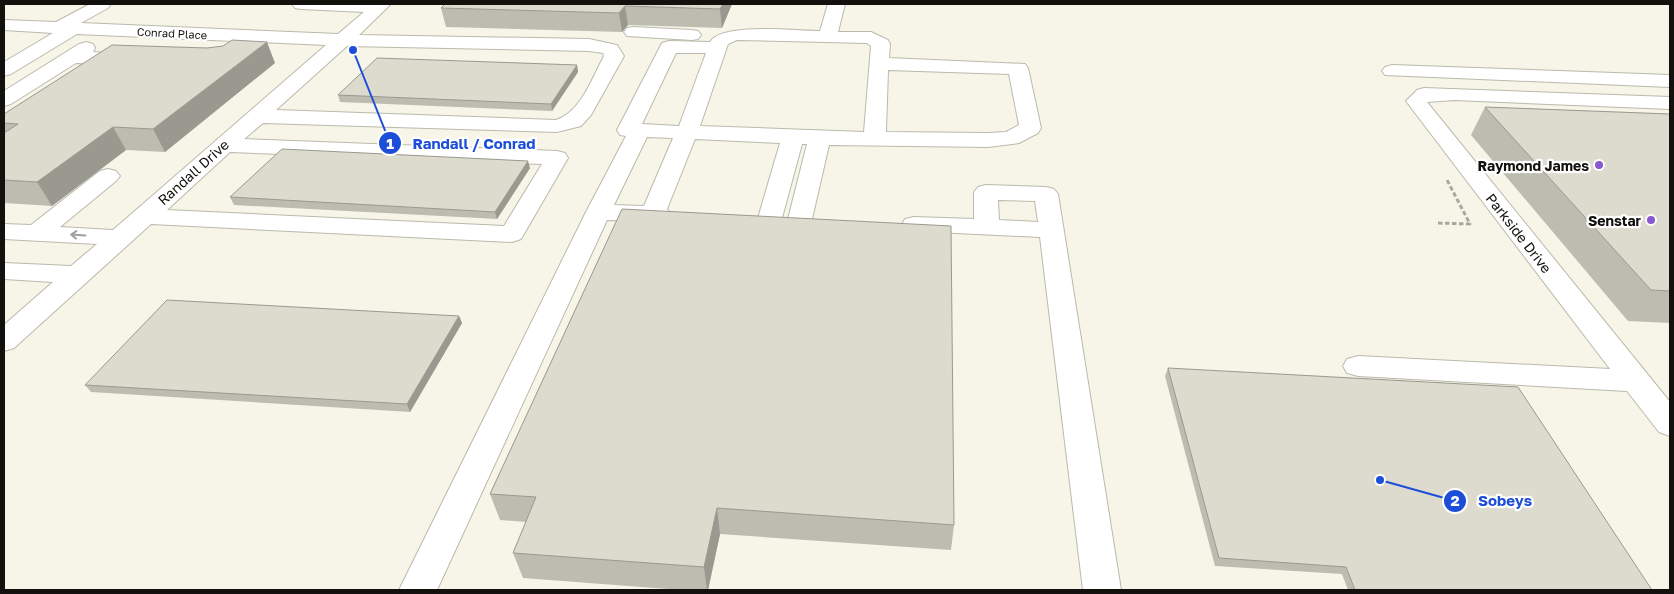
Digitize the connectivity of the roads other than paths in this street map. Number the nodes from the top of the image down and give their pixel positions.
1 (102, 4) edge
2 (301, 4) edge
3 (836, 4) edge
4 (381, 6) edge
5 (4, 25) edge
6 (67, 28) junction
7 (115, 30) junction
8 (633, 32) dead end
9 (828, 37) junction
10 (341, 40) junction
11 (722, 42) junction
12 (72, 57) junction
13 (149, 60) edge
14 (9, 64) edge
15 (879, 64) junction
16 (1392, 71) dead end
17 (1670, 81) edge
18 (4, 100) edge
19 (1670, 102) edge
20 (256, 116) junction
21 (639, 131) junction
22 (687, 132) junction
23 (792, 136) junction
24 (820, 138) junction
25 (875, 138) junction
26 (223, 145) junction
27 (108, 176) dead end
28 (598, 212) junction
29 (653, 214) junction
30 (681, 215) edge
31 (144, 216) junction
32 (744, 217) edge
33 (770, 218) junction
34 (800, 220) junction
35 (826, 221) edge
36 (889, 223) edge
37 (4, 231) edge
38 (37, 233) junction
39 (120, 238) junction
40 (4, 271) edge
41 (78, 274) junction
42 (4, 341) edge
43 (1358, 366) dead end
44 (1658, 403) edge
45 (418, 590) edge
46 (1102, 590) edge

1 - 6 street
2 - 4 street
3 - 9 street
4 - 10 street, Randall Drive
5 - 6 street, Conrad Place
6 - 7 street, Conrad Place
6 - 14 street
7 - 10 street, Conrad Place
7 - 12 street
8 - 11 street
9 - 11 street
9 - 15 street
10 - 20 street, Randall Drive
10 - 20 street, Conrad Place
11 - 21 street
11 - 22 street
12 - 13 street
12 - 18 street
15 - 25 street
15 - 25 street
16 - 17 street
19 - 44 street, Parkside Drive
20 - 26 street, Randall Drive
21 - 22 street
21 - 28 street
22 - 23 street
22 - 29 street
23 - 24 street
23 - 33 street
24 - 25 street
24 - 34 street
26 - 31 street, Randall Drive
26 - 31 street
27 - 38 street
28 - 29 street
28 - 45 street
29 - 30 street
31 - 39 street, Randall Drive
32 - 33 street
33 - 34 street
34 - 35 street
36 - 46 street
37 - 38 street
39 -> 38 street
39 - 41 street, Randall Drive
40 - 41 street
41 - 42 street, Randall Drive
43 - 44 street

